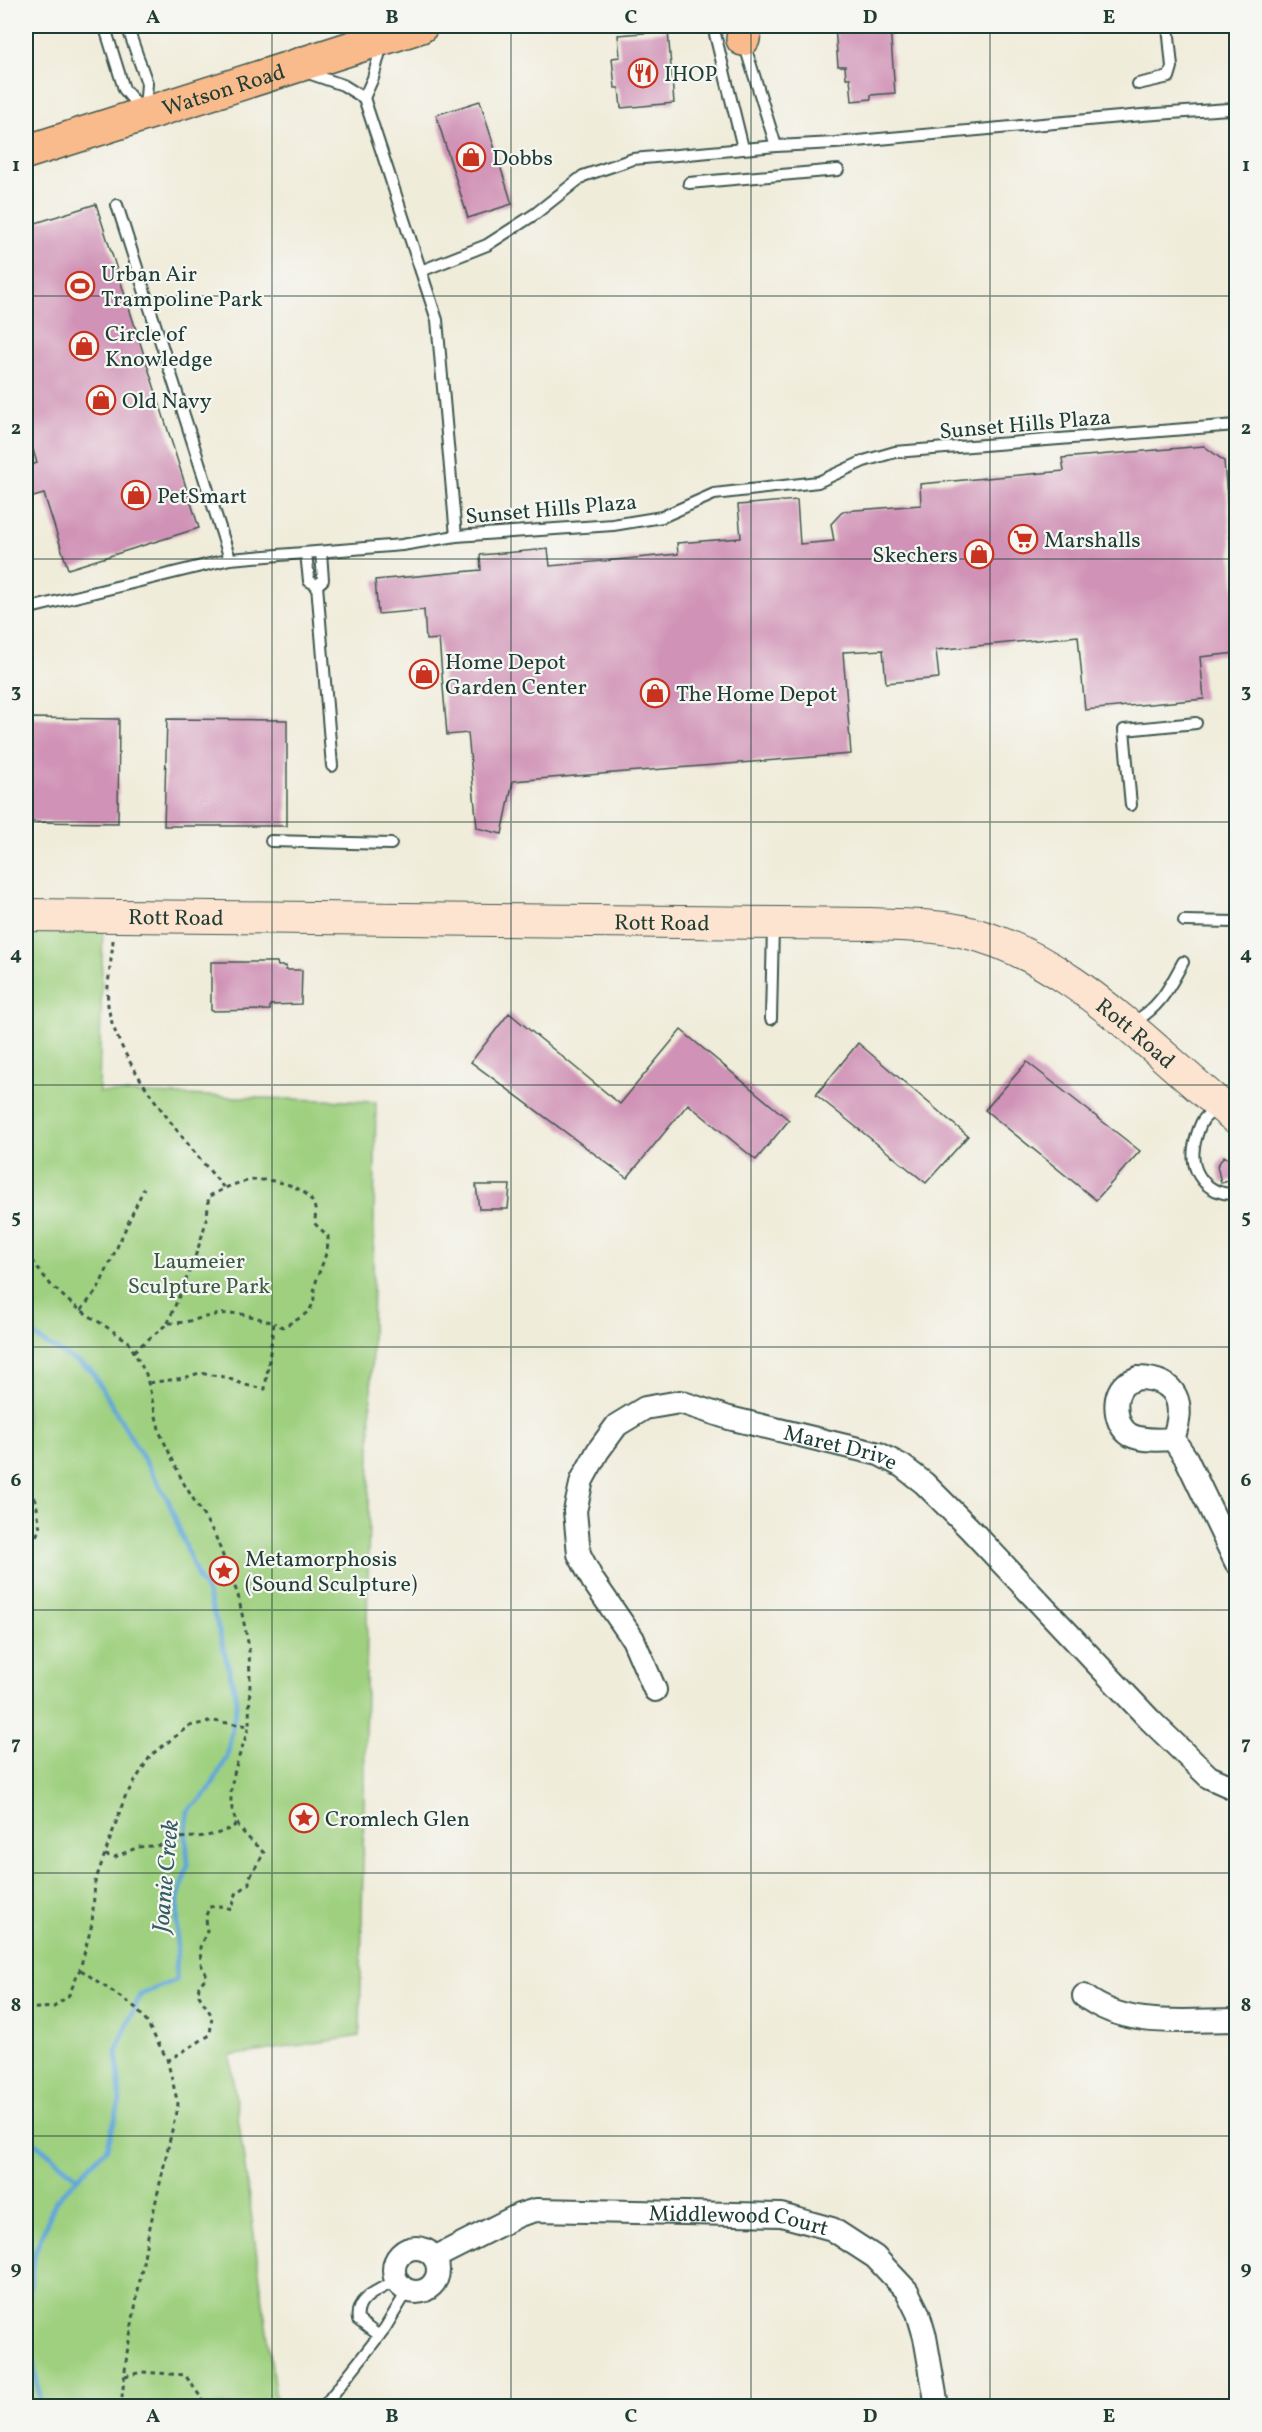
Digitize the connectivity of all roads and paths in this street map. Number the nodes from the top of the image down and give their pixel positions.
1 (107, 26) edge
2 (127, 26) edge
3 (421, 26) edge
4 (712, 26) edge
5 (1168, 26) edge
6 (742, 30) edge
7 (384, 38) junction
8 (291, 67) junction
9 (1138, 84) dead end
10 (364, 98) junction
11 (1229, 109) dead end
12 (144, 114) junction
13 (776, 146) junction
14 (743, 148) junction
15 (26, 152) edge
16 (838, 170) dead end
17 (689, 183) dead end
18 (117, 205) dead end
19 (421, 271) junction
20 (1236, 425) edge
21 (456, 536) junction
22 (321, 552) junction
23 (306, 553) junction
24 (230, 559) junction
25 (317, 585) junction
26 (26, 609) edge
27 (1196, 723) dead end
28 (332, 766) dead end
29 (1131, 805) dead end
30 (271, 841) dead end
31 (392, 844) dead end
32 (26, 915) edge
33 (113, 916) junction
34 (1184, 921) dead end
35 (1236, 922) edge
36 (773, 923) junction
37 (1183, 962) dead end
38 (771, 1019) dead end
39 (1126, 1025) junction
40 (1228, 1111) edge
41 (144, 1188) dead end
42 (224, 1188) junction
43 (1236, 1194) edge
44 (26, 1254) edge
45 (81, 1310) junction
46 (168, 1323) junction
47 (274, 1323) junction
48 (134, 1351) junction
49 (148, 1383) junction
50 (1173, 1439) dead end
51 (26, 1482) edge
52 (26, 1552) edge
53 (1236, 1562) edge
54 (655, 1690) dead end
55 (249, 1726) junction
56 (1236, 1789) edge
57 (237, 1824) junction
58 (105, 1855) junction
59 (81, 1969) junction
60 (1084, 1996) dead end
61 (26, 2009) edge
62 (1236, 2020) edge
63 (167, 2061) junction
64 (436, 2257) junction
65 (402, 2285) junction
66 (379, 2336) junction
67 (125, 2376) junction
68 (121, 2406) edge
69 (207, 2406) edge
70 (324, 2406) edge
71 (937, 2406) edge

1 - 12 lane
2 - 12 lane
3 - 7 main road, Watson Road
4 - 14 lane
5 - 9 lane
6 - 13 lane
7 - 8 main road, Watson Road
7 - 10 lane
8 - 10 lane
8 - 12 main road, Watson Road
10 - 19 lane
11 - 13 lane
12 - 15 main road, Watson Road
13 - 14 lane
14 - 19 lane
16 - 17 lane
18 - 24 lane
19 - 21 lane
20 - 21 lane, Sunset Hills Plaza
21 - 22 lane, Sunset Hills Plaza
22 - 23 lane, Sunset Hills Plaza
22 - 25 lane
23 - 24 lane, Sunset Hills Plaza
23 - 25 lane
24 - 26 lane, Sunset Hills Plaza
25 - 28 lane
27 - 29 lane
30 - 31 lane
32 - 33 street, Rott Road
33 - 36 street, Rott Road
33 - 42 path
34 - 35 lane
36 - 38 lane
36 - 39 street, Rott Road
37 - 39 lane
39 - 40 street, Rott Road
40 - 43 lane
41 - 45 path
42 - 46 path
42 - 47 path
44 - 45 path
45 - 48 path
46 - 47 path
46 - 48 path
47 - 49 path
48 - 49 path
49 - 55 path
50 - 53 street
51 - 52 path
54 - 56 street, Maret Drive
55 - 57 path
55 - 58 path
57 - 58 path
57 - 63 path
58 - 59 path
59 - 61 path
59 - 63 path
60 - 62 street
63 - 67 path
64 - 65 street
64 - 65 street
64 - 71 street, Middlewood Court
65 - 66 lane
65 - 66 lane
66 - 70 lane
67 - 68 path
67 - 69 path

